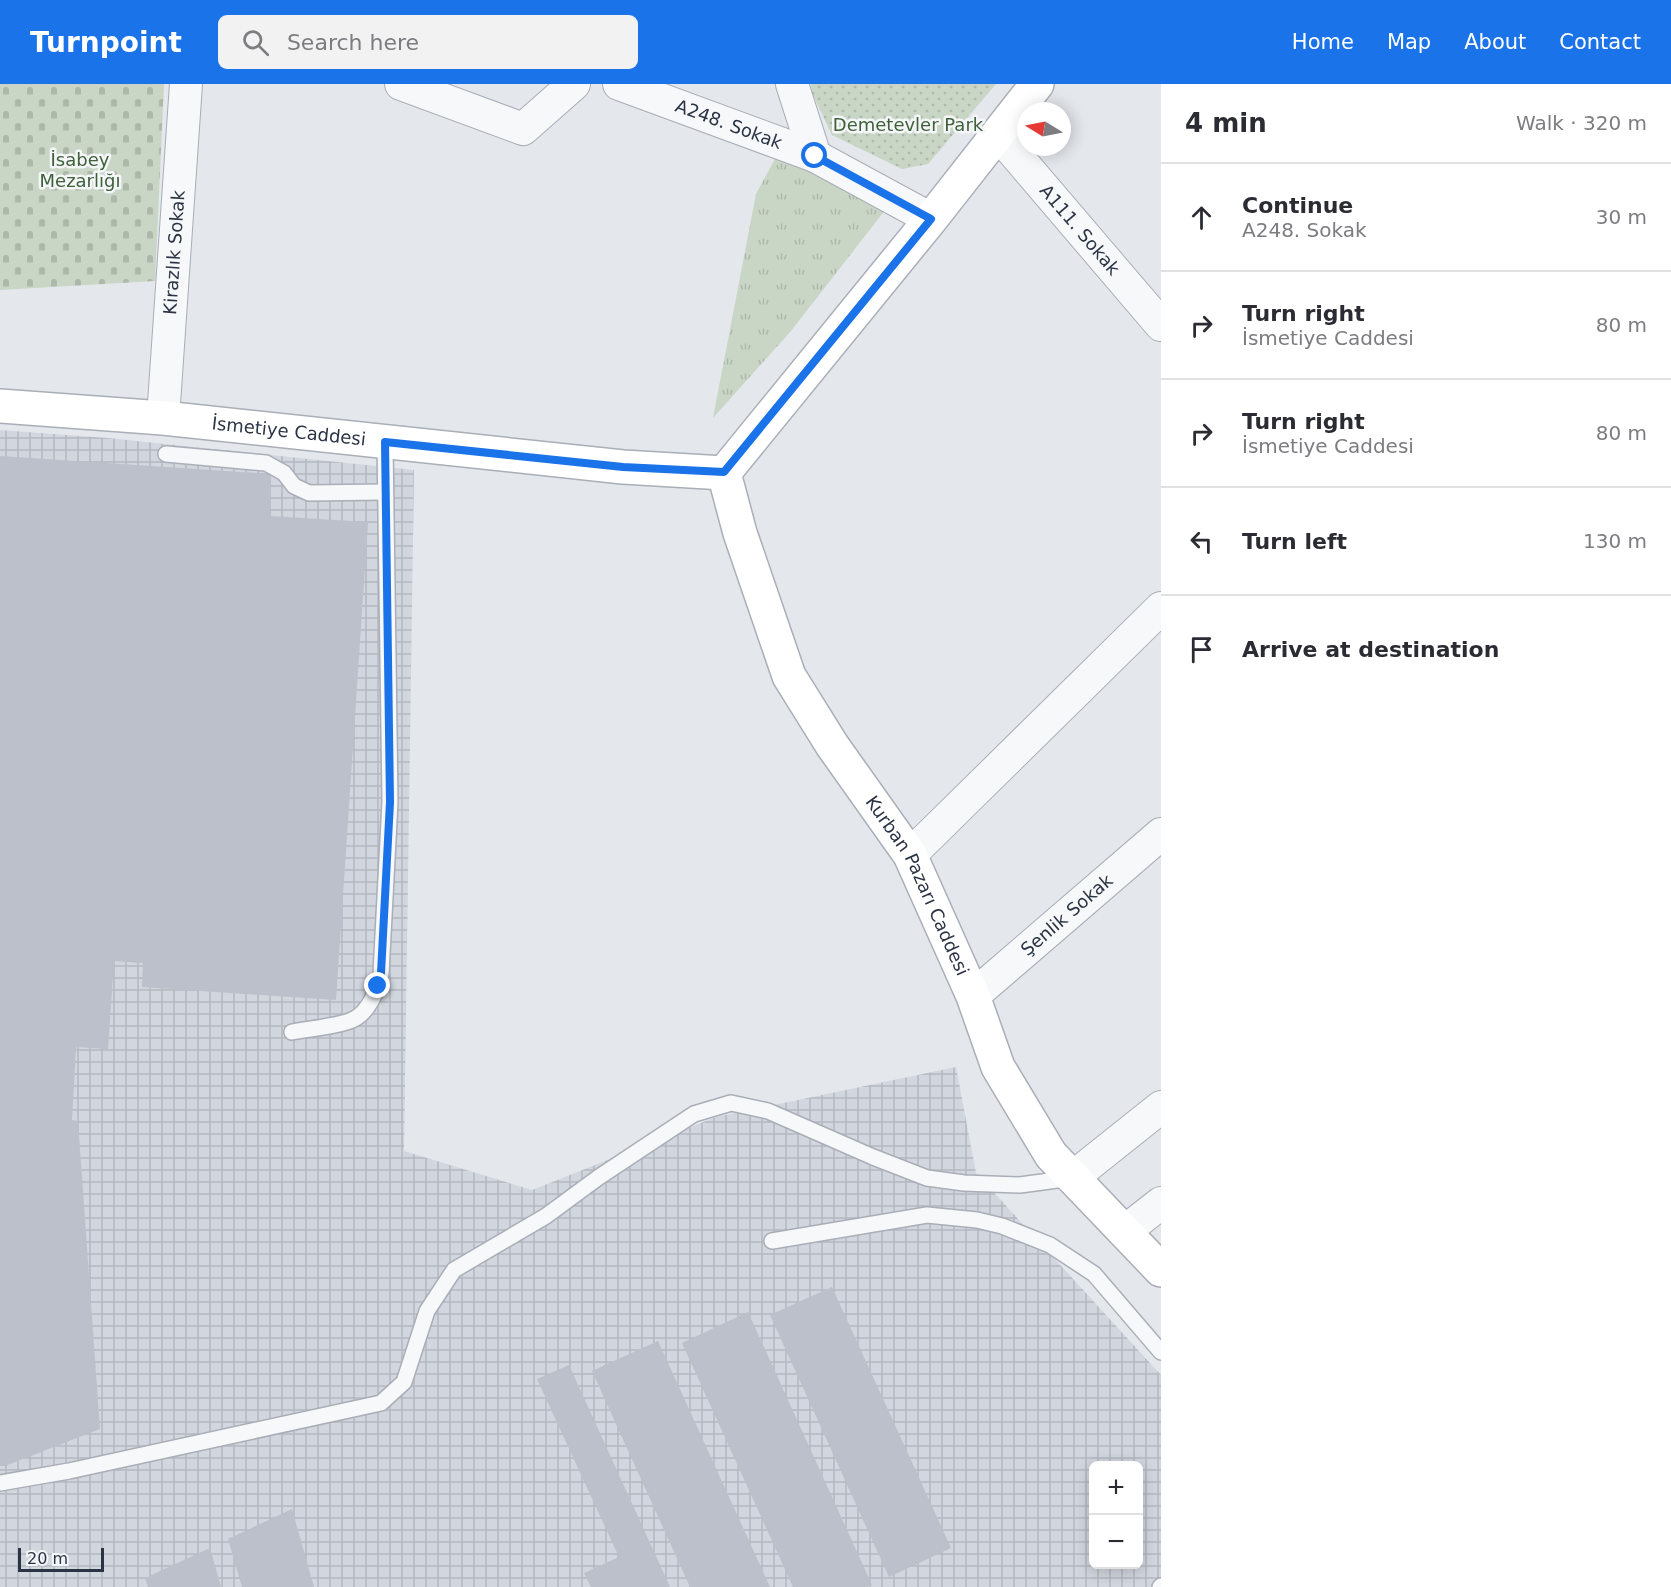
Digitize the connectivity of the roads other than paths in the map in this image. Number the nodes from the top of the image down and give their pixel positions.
1 (186, 84) edge
2 (402, 84) edge
3 (574, 84) edge
4 (619, 84) edge
5 (792, 84) edge
6 (1037, 84) edge
7 (998, 134) junction
8 (815, 156) junction
9 (931, 219) junction
10 (1161, 325) edge
11 (0, 406) edge
12 (163, 418) junction
13 (385, 442) junction
14 (166, 454) dead end
15 (724, 472) junction
16 (385, 492) junction
17 (1161, 608) edge
18 (1161, 834) edge
19 (910, 855) junction
20 (973, 996) junction
21 (292, 1032) dead end
22 (1161, 1107) edge
23 (1072, 1178) junction
24 (1161, 1203) edge
25 (1124, 1232) junction
26 (772, 1241) dead end
27 (1161, 1270) edge
28 (1161, 1352) edge
29 (0, 1483) edge

1 - 12 street, Kirazlık Sokak
2 - 3 street
4 - 8 street, A248. Sokak
5 - 8 street
6 - 7 main road
7 - 9 main road
7 - 10 street, A111. Sokak
8 - 9 street, A248. Sokak
9 - 15 main road
11 - 12 main road, İsmetiye Caddesi
12 - 13 main road, İsmetiye Caddesi
13 - 15 main road, İsmetiye Caddesi
13 - 16 lane
14 - 16 lane
15 - 19 main road, Kurban Pazarı Caddesi
16 - 21 lane
17 - 19 street
18 - 20 street, Şenlik Sokak
19 - 20 main road, Kurban Pazarı Caddesi
20 - 23 main road, Kurban Pazarı Caddesi
22 - 23 street
23 - 25 main road, Kurban Pazarı Caddesi
23 - 29 lane
24 - 25 street
25 - 27 main road, Kurban Pazarı Caddesi
26 - 28 lane

